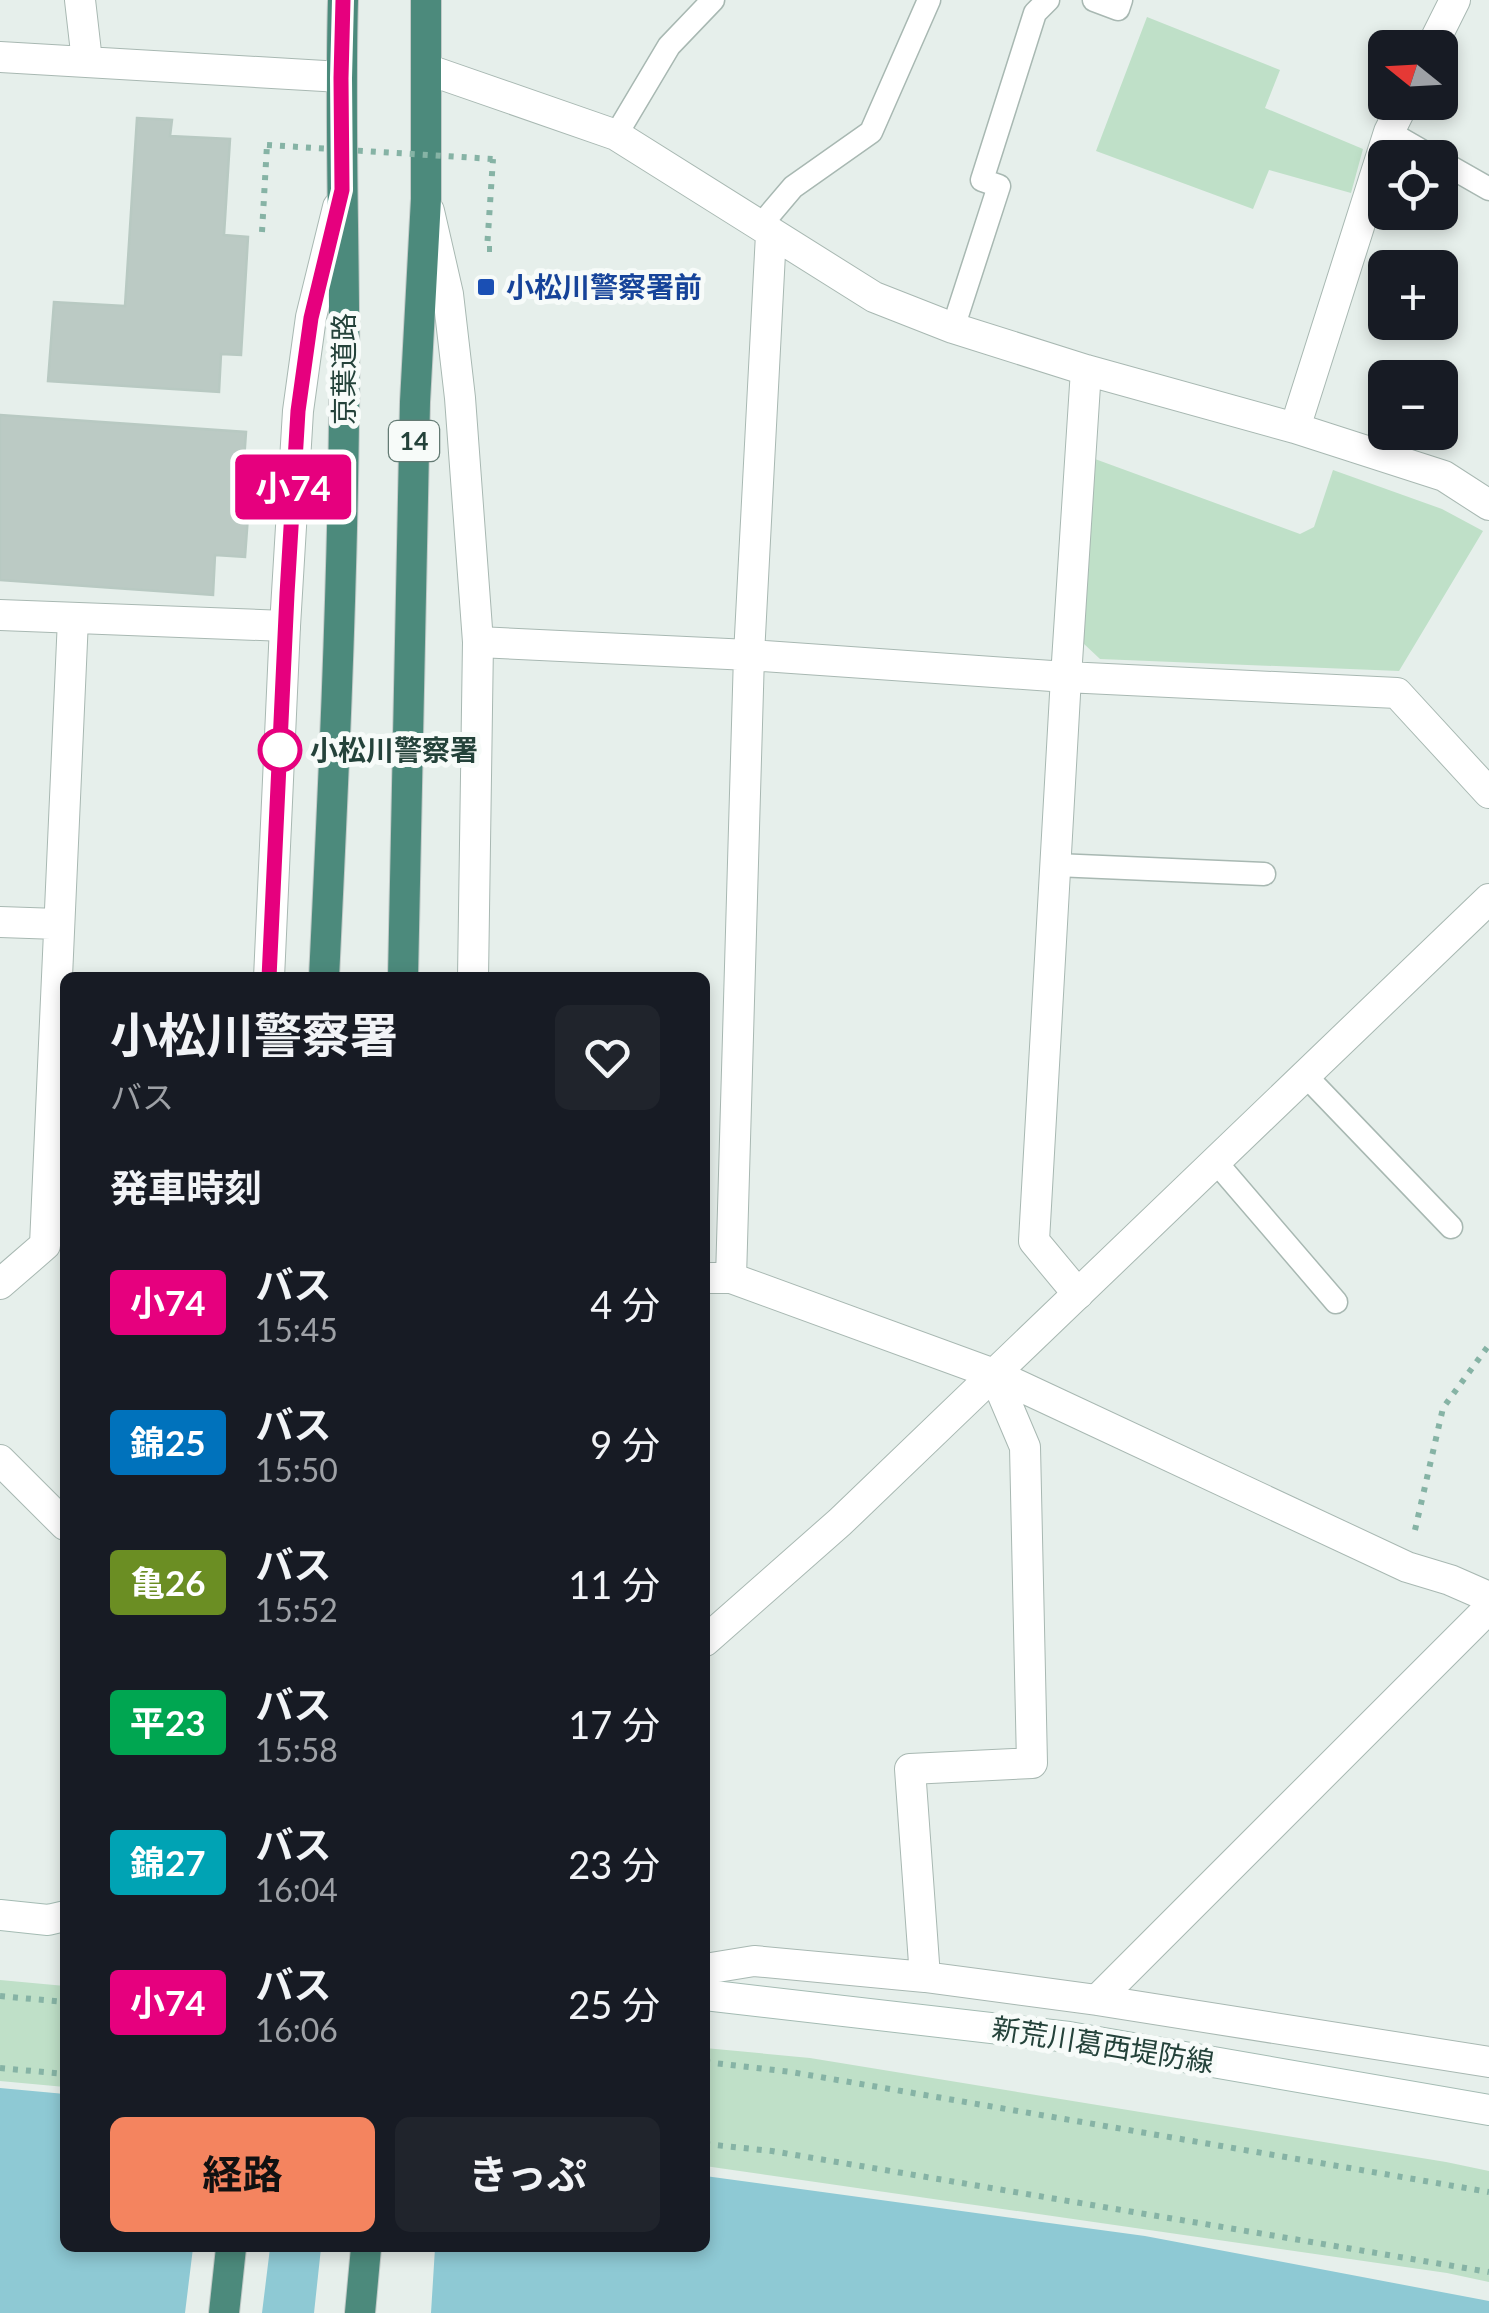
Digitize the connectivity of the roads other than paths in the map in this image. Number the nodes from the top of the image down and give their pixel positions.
1 (80, 0) edge
2 (343, 0) edge
3 (426, 0) edge
4 (713, 0) edge
5 (929, 0) edge
6 (1048, 0) edge
7 (1094, 0) edge
8 (1121, 0) edge
9 (1455, 0) edge
10 (1441, 30) edge
11 (0, 57) edge
12 (87, 61) junction
13 (426, 69) junction
14 (341, 78) junction
15 (1396, 120) edge
16 (1390, 132) junction
17 (616, 135) junction
18 (1404, 140) edge
19 (1458, 171) edge
20 (1489, 188) edge
21 (342, 190) junction
22 (426, 199) junction
23 (765, 230) junction
24 (953, 328) junction
25 (1086, 370) junction
26 (1295, 428) junction
27 (1489, 505) edge
28 (0, 615) edge
29 (73, 619) junction
30 (285, 626) junction
31 (478, 642) junction
32 (749, 655) junction
33 (1066, 677) junction
34 (1489, 794) edge
35 (1056, 865) junction
36 (1264, 874) dead end
37 (1489, 899) edge
38 (0, 922) edge
39 (58, 924) junction
40 (269, 972) edge
41 (324, 972) edge
42 (403, 972) edge
43 (473, 972) edge
44 (1305, 1075) junction
45 (1215, 1161) junction
46 (1451, 1227) dead end
47 (55, 1246) edge
48 (718, 1278) edge
49 (0, 1284) edge
50 (1078, 1294) junction
51 (1336, 1302) dead end
52 (994, 1374) junction
53 (0, 1460) edge
54 (60, 1520) edge
55 (1489, 1597) edge
56 (1489, 1608) edge
57 (710, 1637) edge
58 (0, 1914) edge
59 (59, 1919) edge
60 (924, 1977) junction
61 (710, 1986) edge
62 (710, 1988) edge
63 (1097, 2000) junction
64 (1489, 2062) edge
65 (1489, 2110) edge
66 (231, 2252) edge
67 (366, 2252) edge
68 (224, 2313) edge
69 (360, 2313) edge

1 - 12 street
2 - 14 highway, 京葉道路
3 - 13 highway, 14
4 - 17 lane
5 - 23 lane
6 - 24 lane
7 - 8 lane
9 - 10 street
11 - 12 street
12 - 14 street
13 - 17 street
13 - 22 highway, 14
14 - 21 highway, 京葉道路
15 - 16 street
16 - 18 lane
16 - 26 street
17 - 23 street
19 - 20 lane
21 - 30 street
21 - 41 highway, 京葉道路
22 - 31 street
22 - 42 highway, 14
23 - 24 street
23 - 32 street
24 - 25 street
25 - 26 street
25 - 33 street
26 - 27 street
28 - 29 street
29 - 30 street
29 - 39 street
30 - 40 street
31 - 32 street
31 - 43 street
32 - 33 street
32 - 48 street
33 - 34 street
33 - 35 street
35 - 36 lane
35 - 50 street
37 - 44 street
38 - 39 street
39 - 47 street
44 - 45 street
44 - 46 lane
45 - 50 street
45 - 51 lane
47 - 49 street
48 - 52 street
50 - 52 street
52 - 55 street
52 - 57 street
52 - 60 street
53 - 54 street
56 - 63 street
58 - 59 street
60 - 61 street
60 - 63 street
62 - 65 street, 新荒川葛西堤防線
63 - 64 street
66 - 68 highway
67 - 69 highway

